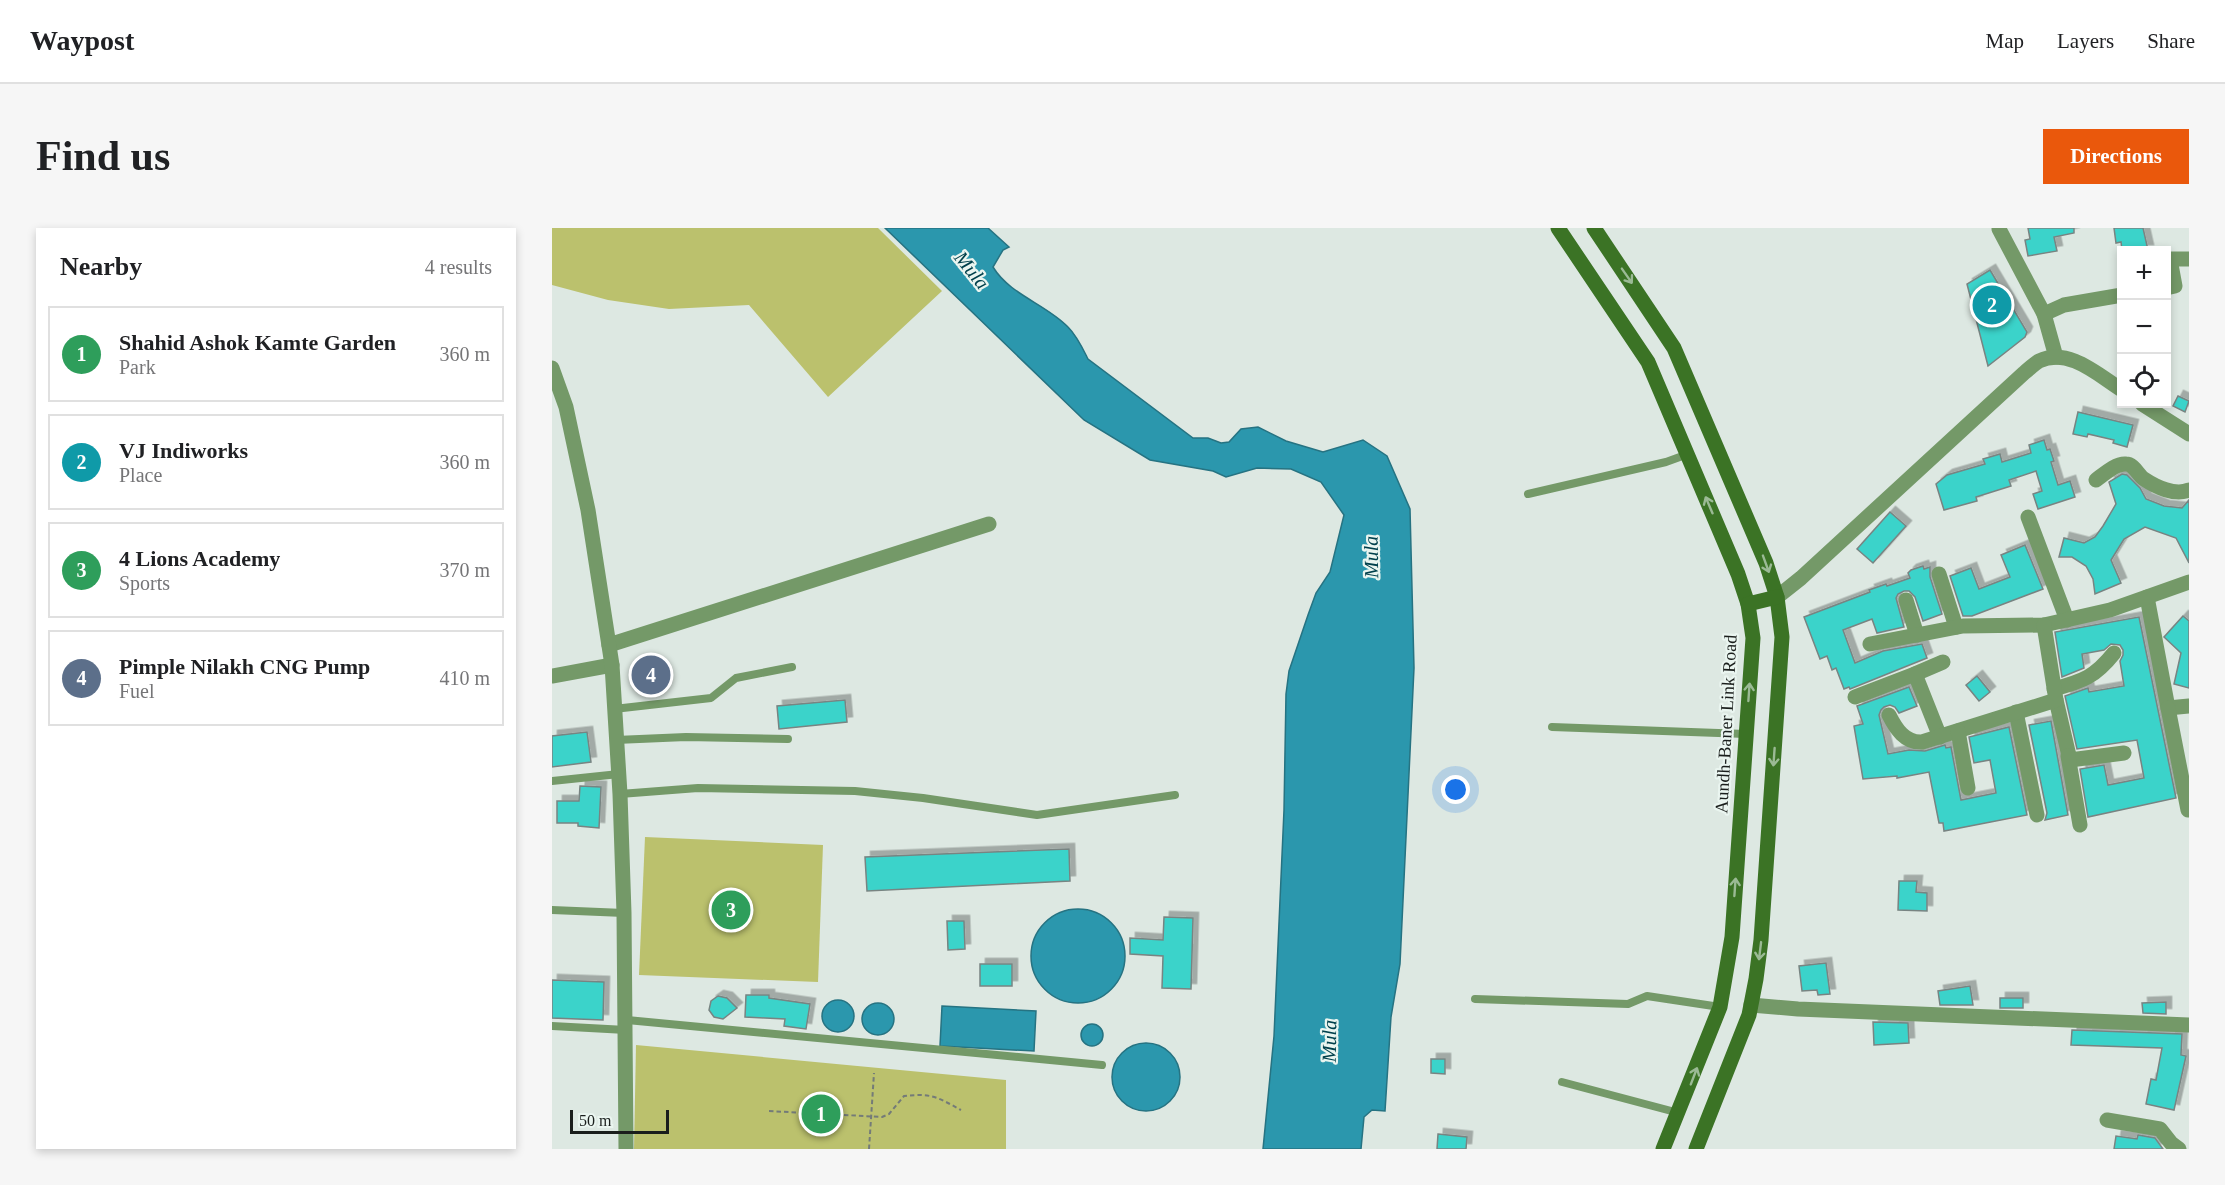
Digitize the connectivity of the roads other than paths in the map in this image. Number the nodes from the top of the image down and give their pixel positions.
1 (1558, 228) edge
2 (1594, 228) edge
3 (1999, 229) edge
4 (2171, 259) edge
5 (2189, 259) edge
6 (2171, 264) edge
7 (2171, 287) edge
8 (2117, 296) edge
9 (2044, 314) junction
10 (2056, 357) junction
11 (552, 368) edge
12 (2117, 387) edge
13 (559, 408) edge
14 (2148, 408) edge
15 (2189, 434) edge
16 (1688, 454) junction
17 (2096, 480) dead end
18 (2189, 490) edge
19 (1528, 494) dead end
20 (2028, 517) dead end
21 (989, 524) dead end
22 (1939, 574) dead end
23 (2189, 582) edge
24 (1777, 597) junction
25 (2147, 597) junction
26 (1906, 600) dead end
27 (1748, 604) junction
28 (2067, 620) junction
29 (2044, 626) junction
30 (1956, 627) junction
31 (1917, 635) junction
32 (1870, 644) dead end
33 (609, 645) junction
34 (2114, 653) dead end
35 (1943, 662) dead end
36 (612, 665) junction
37 (792, 667) dead end
38 (1915, 674) junction
39 (552, 676) edge
40 (2055, 694) junction
41 (1855, 697) dead end
42 (2189, 706) edge
43 (2168, 708) junction
44 (614, 709) junction
45 (2016, 712) junction
46 (1889, 715) dead end
47 (1552, 727) dead end
48 (1958, 731) junction
49 (1746, 734) junction
50 (1940, 736) junction
51 (788, 739) dead end
52 (616, 740) junction
53 (2124, 753) dead end
54 (2068, 756) junction
55 (619, 774) junction
56 (552, 781) edge
57 (1968, 788) dead end
58 (620, 794) junction
59 (1175, 795) dead end
60 (2188, 810) edge
61 (2037, 815) dead end
62 (2080, 825) dead end
63 (552, 910) edge
64 (624, 913) junction
65 (1475, 999) dead end
66 (1751, 1005) junction
67 (1720, 1007) junction
68 (627, 1025) junction
69 (2189, 1025) edge
70 (552, 1026) edge
71 (1102, 1065) dead end
72 (1562, 1082) dead end
73 (1679, 1113) junction
74 (2107, 1120) dead end
75 (626, 1149) edge
76 (1663, 1149) edge
77 (1696, 1149) edge
78 (2179, 1149) edge

1 - 16 main road, Aundh-Baner Link Road
2 -> 24 main road
3 - 9 street
4 - 5 street
6 - 7 street
8 - 9 street
9 - 10 street
10 - 12 street
10 - 24 street
11 - 13 street
13 - 33 street
14 - 15 street
16 - 19 lane
27 -> 16 main road, Aundh-Baner Link Road
17 - 18 street
20 - 28 street
21 - 33 street
22 - 30 street
23 - 25 street
24 - 27 main road
24 -> 66 main road
25 - 28 street
25 - 43 street
26 - 31 street
49 -> 27 main road, Aundh-Baner Link Road
28 - 29 street
29 - 30 street
29 - 40 street
30 - 31 street
31 - 32 street
33 - 36 street
34 - 40 street
35 - 38 street
36 - 39 street
36 - 44 street
37 - 44 lane
38 - 41 street
38 - 50 street
40 - 45 street
40 - 54 street
42 - 43 street
43 - 60 street
44 - 52 street
45 - 48 street
45 - 61 street
46 - 50 street
47 - 49 lane
48 - 50 street
48 - 57 street
67 -> 49 main road, Aundh-Baner Link Road
51 - 52 lane
52 - 55 street
53 - 54 street
54 - 62 street
55 - 56 lane
55 - 58 street
58 - 59 lane
58 - 64 street
63 - 64 lane
64 - 68 street
65 - 67 lane
66 - 69 street
66 - 77 main road
73 -> 67 main road, Aundh-Baner Link Road
68 - 70 lane
68 - 71 lane
68 - 75 street
72 - 73 lane
73 - 76 main road, Aundh-Baner Link Road
74 - 78 street

